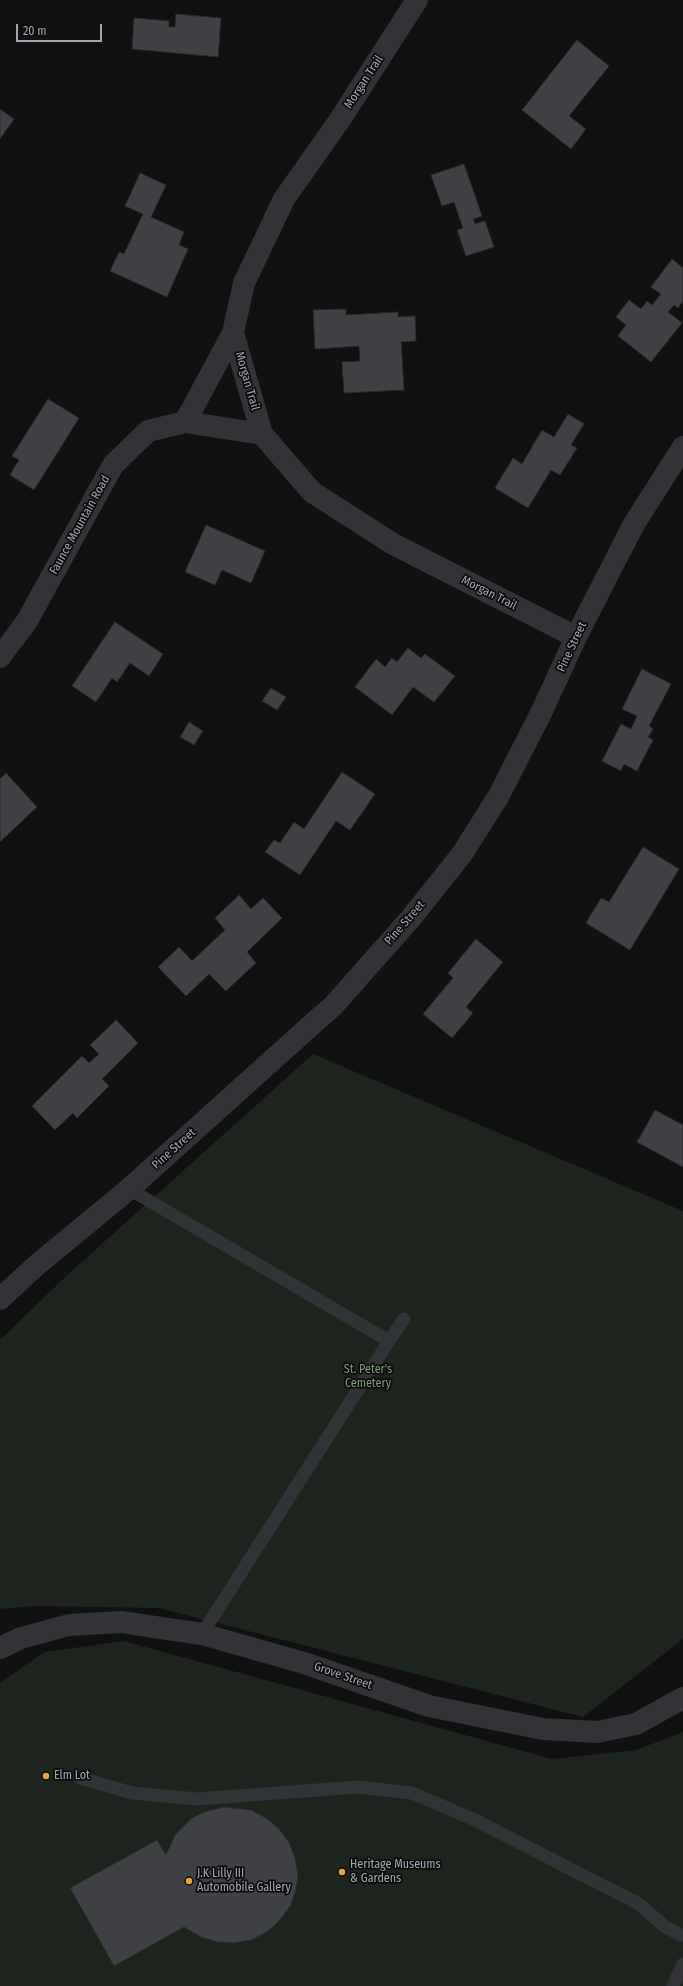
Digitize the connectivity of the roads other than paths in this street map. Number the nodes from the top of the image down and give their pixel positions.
1 (417, 0) edge
2 (233, 333) junction
3 (185, 422) junction
4 (262, 434) junction
5 (683, 447) edge
6 (576, 636) junction
7 (0, 657) edge
8 (129, 1189) junction
9 (0, 1299) edge
10 (404, 1319) dead end
11 (389, 1341) junction
12 (202, 1634) junction
13 (0, 1648) edge
14 (683, 1698) edge
15 (80, 1778) dead end
16 (683, 1934) edge
17 (683, 1964) edge
18 (673, 1986) edge

1 - 2 street, Morgan Trail
2 - 3 street
2 - 4 street, Morgan Trail
3 - 4 street, Faunce Mountain Road
3 - 7 street, Faunce Mountain Road
4 - 6 street, Morgan Trail
5 - 6 street, Pine Street
6 - 8 street, Pine Street
8 - 9 street, Pine Street
8 - 11 lane
10 - 11 lane
11 - 12 lane
12 - 13 street, Grove Street
12 - 14 street, Grove Street
15 - 16 lane
17 - 18 lane

